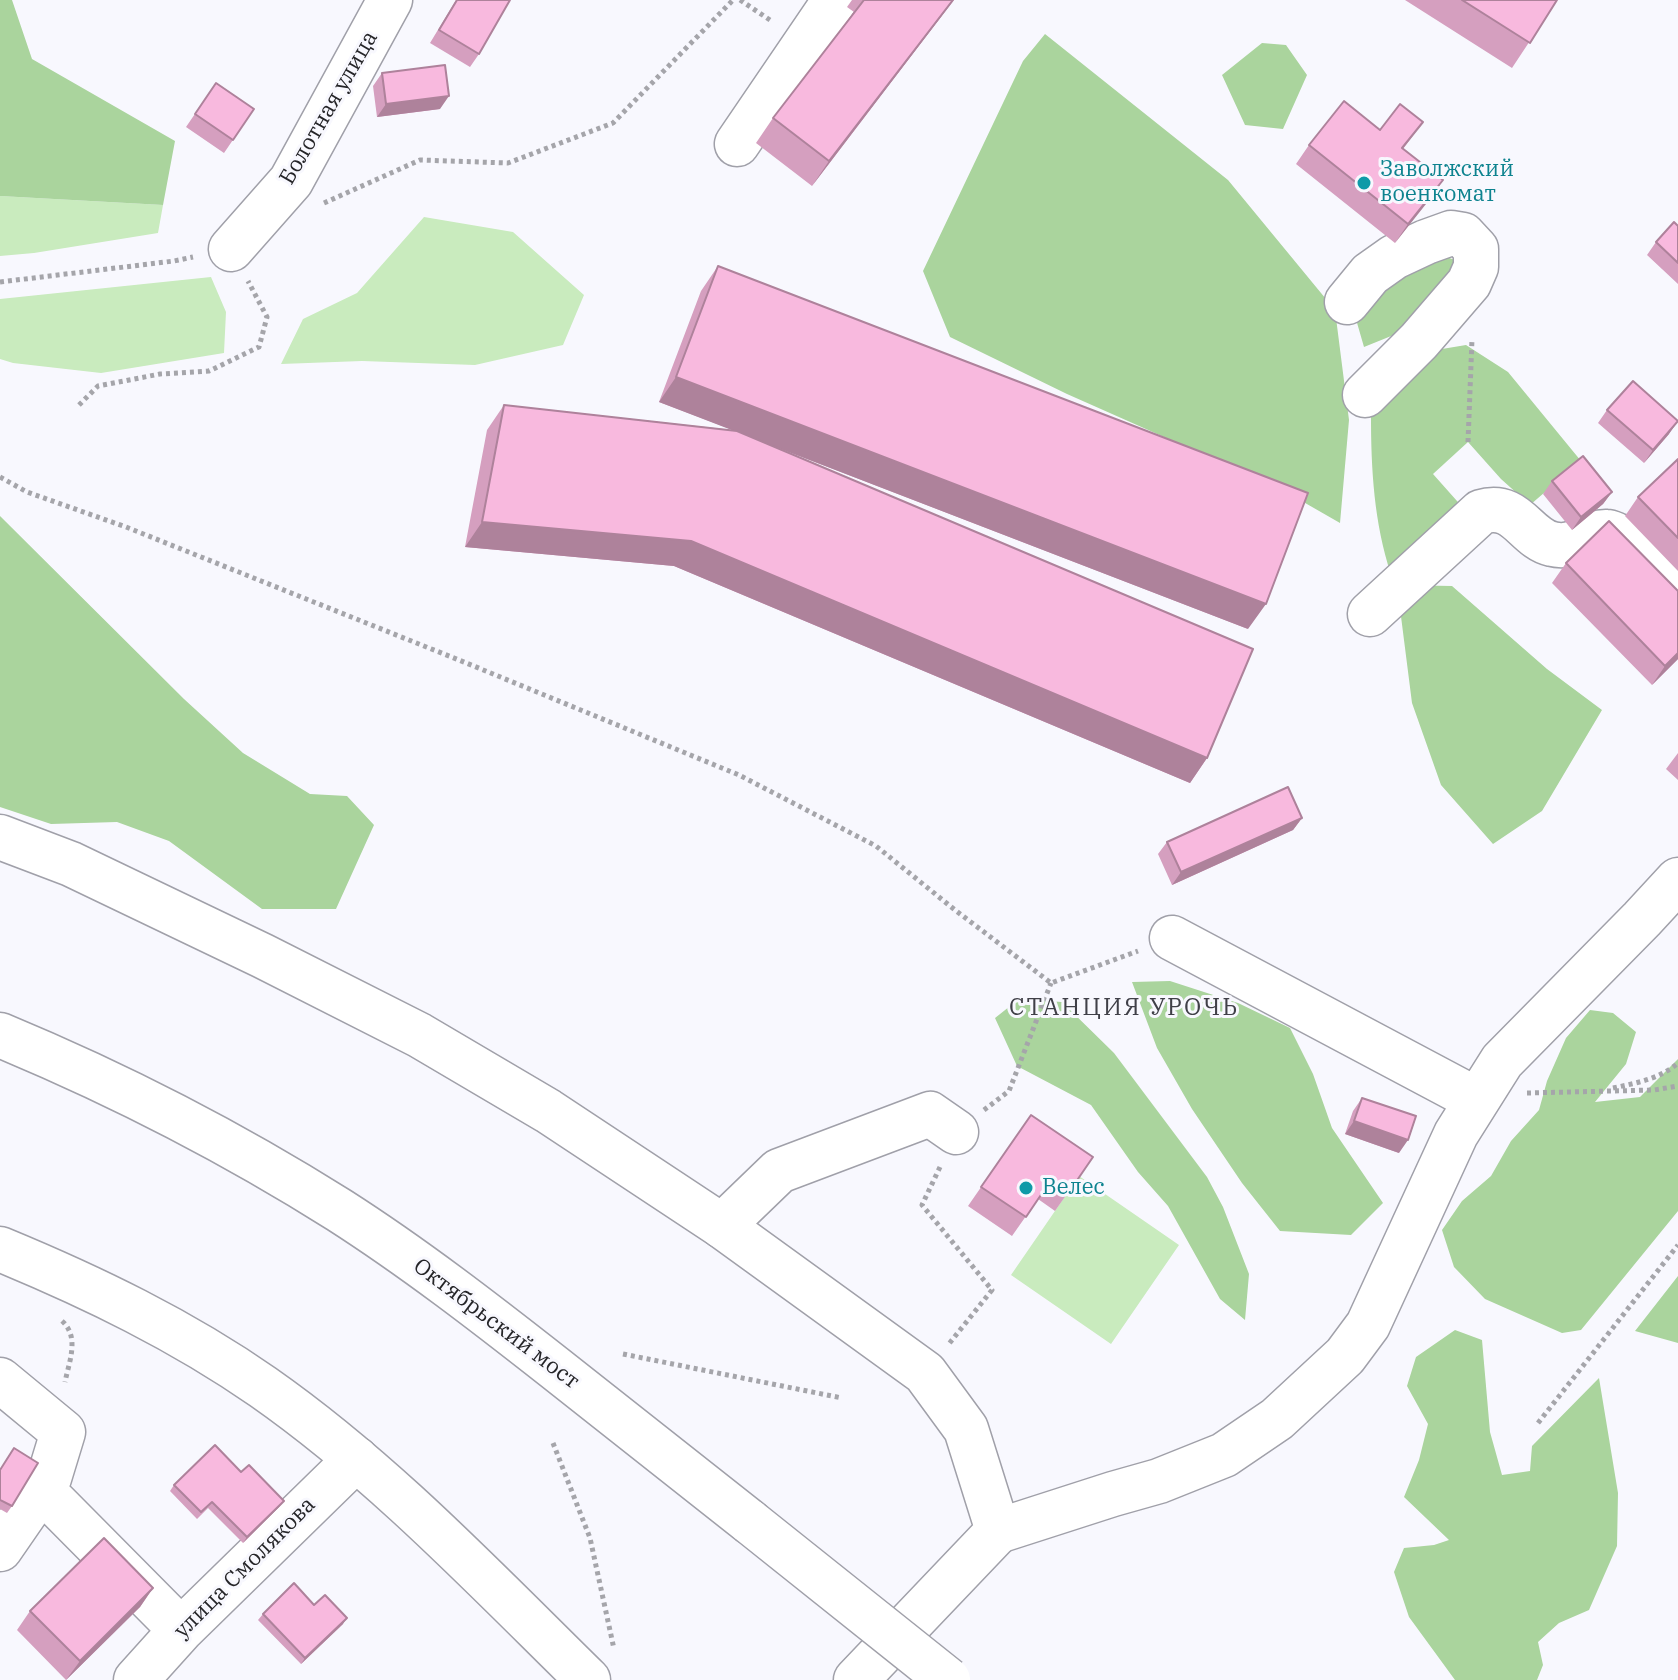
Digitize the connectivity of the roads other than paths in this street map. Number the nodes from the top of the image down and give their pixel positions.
1 (390, 0) edge
2 (835, 0) edge
3 (737, 144) dead end
4 (231, 249) road end
5 (1347, 302) dead end
6 (1365, 395) dead end
7 (1678, 597) edge
8 (1370, 614) dead end
9 (0, 837) edge
10 (1678, 880) edge
11 (1172, 938) road end
12 (0, 1035) edge
13 (1470, 1092) junction
14 (956, 1132) road end
15 (722, 1226) junction
16 (0, 1249) edge
17 (0, 1380) edge
18 (356, 1459) junction
19 (37, 1496) junction
20 (998, 1531) junction
21 (0, 1549) edge
22 (181, 1630) junction
23 (601, 1666) edge
24 (136, 1680) edge
25 (856, 1680) edge
26 (948, 1680) edge

1 - 4 main road, Болотная улица
2 - 3 main road
5 - 6 main road
7 - 8 main road
9 - 15 main road
10 - 13 main road
11 - 13 main road
12 - 26 main road, Октябрьский мост, bridge
13 - 20 main road
14 - 15 main road
15 - 20 main road
16 - 18 main road
17 - 19 main road
18 - 22 main road, улица Смолякова
18 - 23 main road
19 - 21 main road
19 - 22 main road
20 - 25 main road
22 - 24 main road, улица Смолякова

